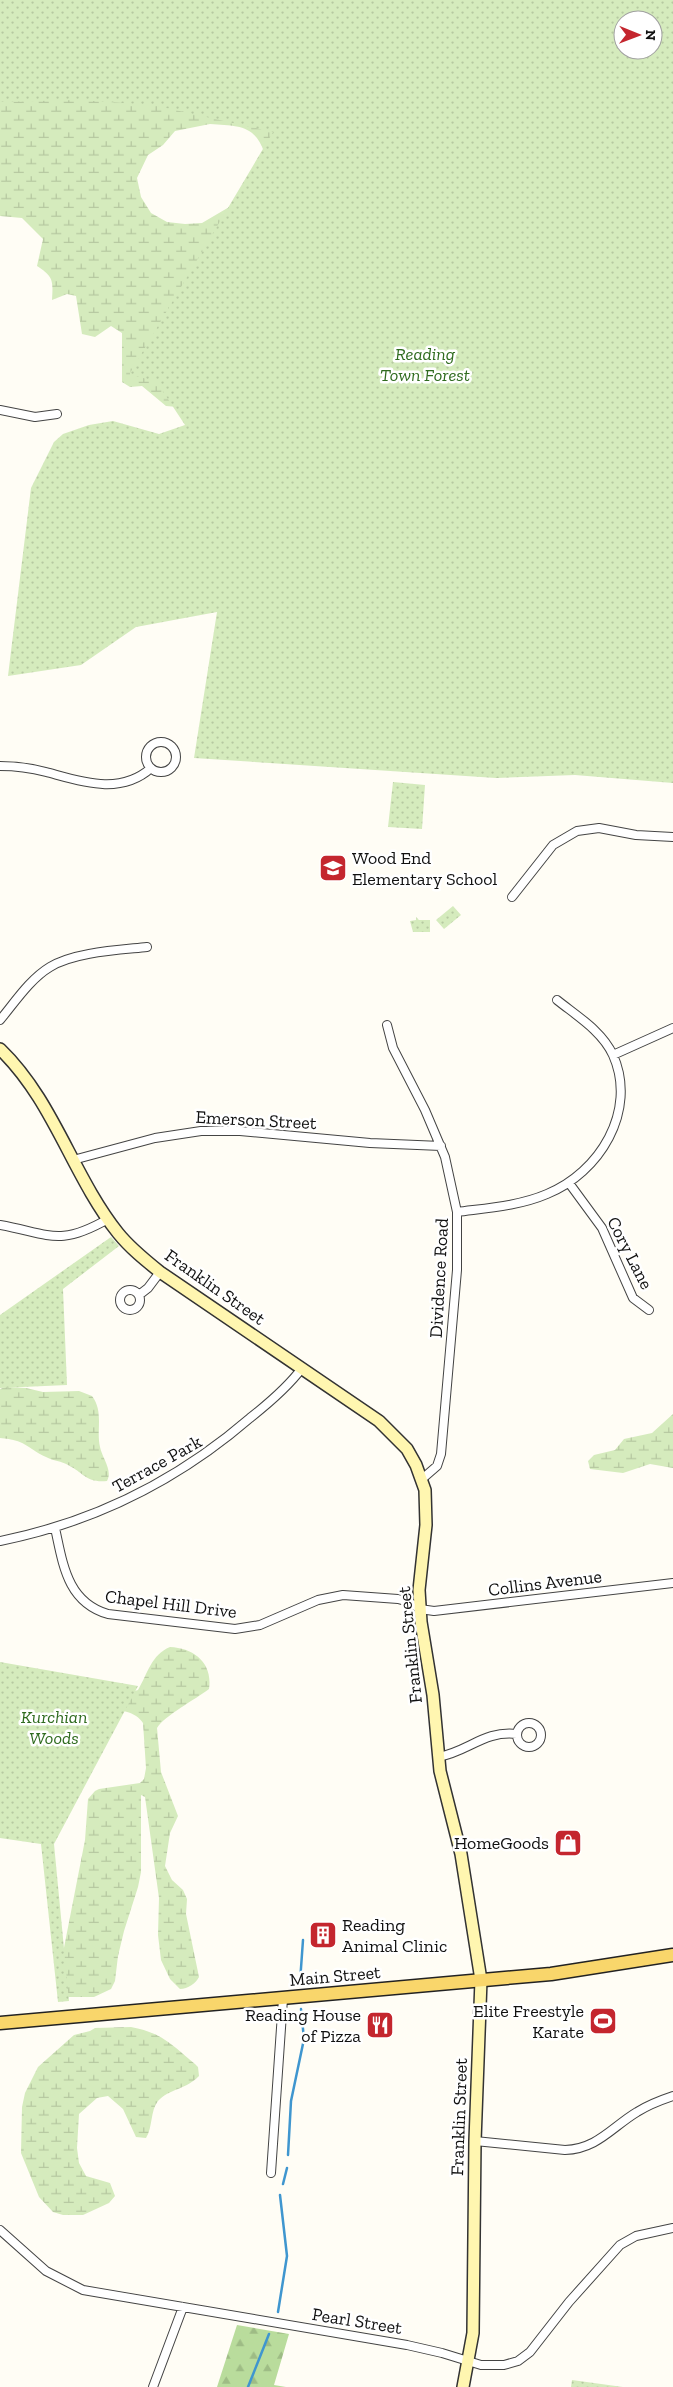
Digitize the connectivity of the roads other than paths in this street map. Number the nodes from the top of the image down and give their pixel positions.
1 (0, 410) edge
2 (57, 414) dead end
3 (0, 766) edge
4 (152, 768) dead end
5 (673, 837) edge
6 (512, 897) dead end
7 (147, 947) dead end
8 (557, 1000) dead end
9 (0, 1020) edge
10 (387, 1025) dead end
11 (673, 1028) edge
12 (0, 1049) edge
13 (613, 1055) junction
14 (441, 1146) junction
15 (74, 1160) junction
16 (568, 1183) junction
17 (457, 1212) junction
18 (108, 1219) junction
19 (0, 1224) edge
20 (160, 1272) junction
21 (139, 1295) dead end
22 (648, 1310) dead end
23 (302, 1368) junction
24 (422, 1479) junction
25 (55, 1528) junction
26 (0, 1541) edge
27 (673, 1584) edge
28 (420, 1608) junction
29 (517, 1734) dead end
30 (438, 1756) junction
31 (673, 1955) edge
32 (481, 1980) junction
33 (283, 1999) junction
34 (0, 2023) edge
35 (673, 2096) edge
36 (474, 2141) junction
37 (271, 2173) dead end
38 (673, 2228) edge
39 (0, 2230) edge
40 (183, 2308) junction
41 (469, 2363) junction
42 (153, 2387) edge
43 (463, 2387) edge

1 - 2 street
3 - 4 street
5 - 6 street
7 - 9 street
8 - 13 street
10 - 14 street, Dividence Road
11 - 13 street
12 - 15 main road, Franklin Street
13 - 16 street
14 - 15 street, Emerson Street
14 - 17 street, Dividence Road
15 - 18 main road, Franklin Street
16 - 17 street
16 - 22 street, Cory Lane
17 - 24 street, Dividence Road
18 - 19 street
18 - 20 main road, Franklin Street
20 - 21 street
20 - 23 main road, Franklin Street
23 - 24 main road, Franklin Street
23 - 25 street, Terrace Park
24 - 28 main road, Franklin Street
25 - 26 street, Terrace Park
25 - 28 street, Chapel Hill Drive
27 - 28 street, Collins Avenue
28 - 30 main road, Franklin Street
29 - 30 street
30 - 32 main road, Franklin Street
31 - 32 main road, Main Street
32 - 33 main road, Main Street
32 - 36 main road, Franklin Street
33 - 34 main road, Main Street
33 - 37 street
35 - 36 street
36 - 41 main road, Franklin Street
38 - 41 street, Pearl Street
39 - 40 street, Pearl Street
40 - 41 street, Pearl Street
40 - 42 street
41 - 43 main road, Franklin Street

